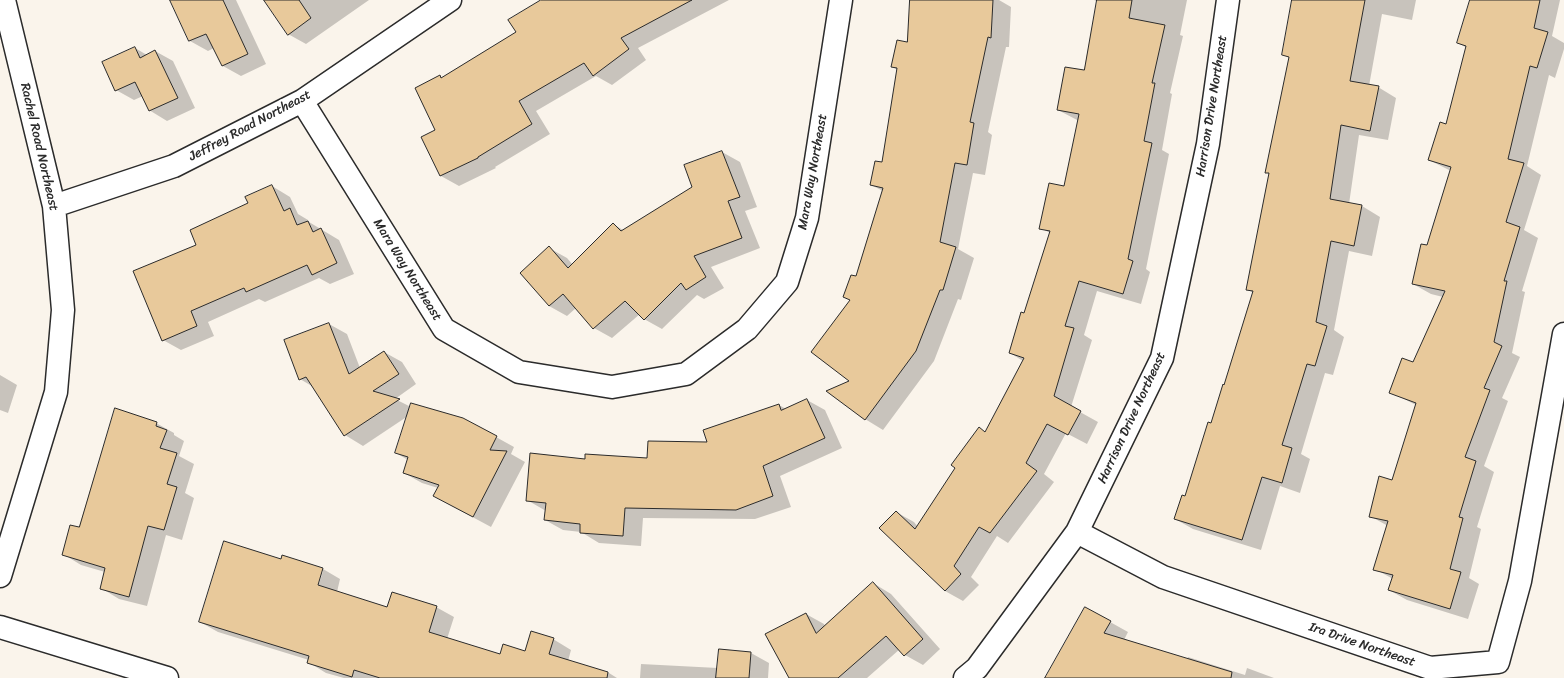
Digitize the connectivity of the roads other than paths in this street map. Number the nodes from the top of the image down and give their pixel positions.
1 (4, 0) edge
2 (450, 0) edge
3 (841, 0) edge
4 (1228, 0) edge
5 (302, 101) junction
6 (54, 206) junction
7 (1564, 334) edge
8 (1077, 532) junction
9 (0, 576) edge
10 (0, 627) edge
11 (166, 678) edge
12 (965, 678) edge

1 - 6 street, Rachel Road Northeast
2 - 5 street, Jeffrey Road Northeast
3 - 5 street, Mara Way Northeast
4 - 8 street, Harrison Drive Northeast
5 - 6 street, Jeffrey Road Northeast
6 - 9 street, Rachel Road Northeast
7 - 8 street, Ira Drive Northeast
8 - 12 street, Harrison Drive Northeast
10 - 11 street

